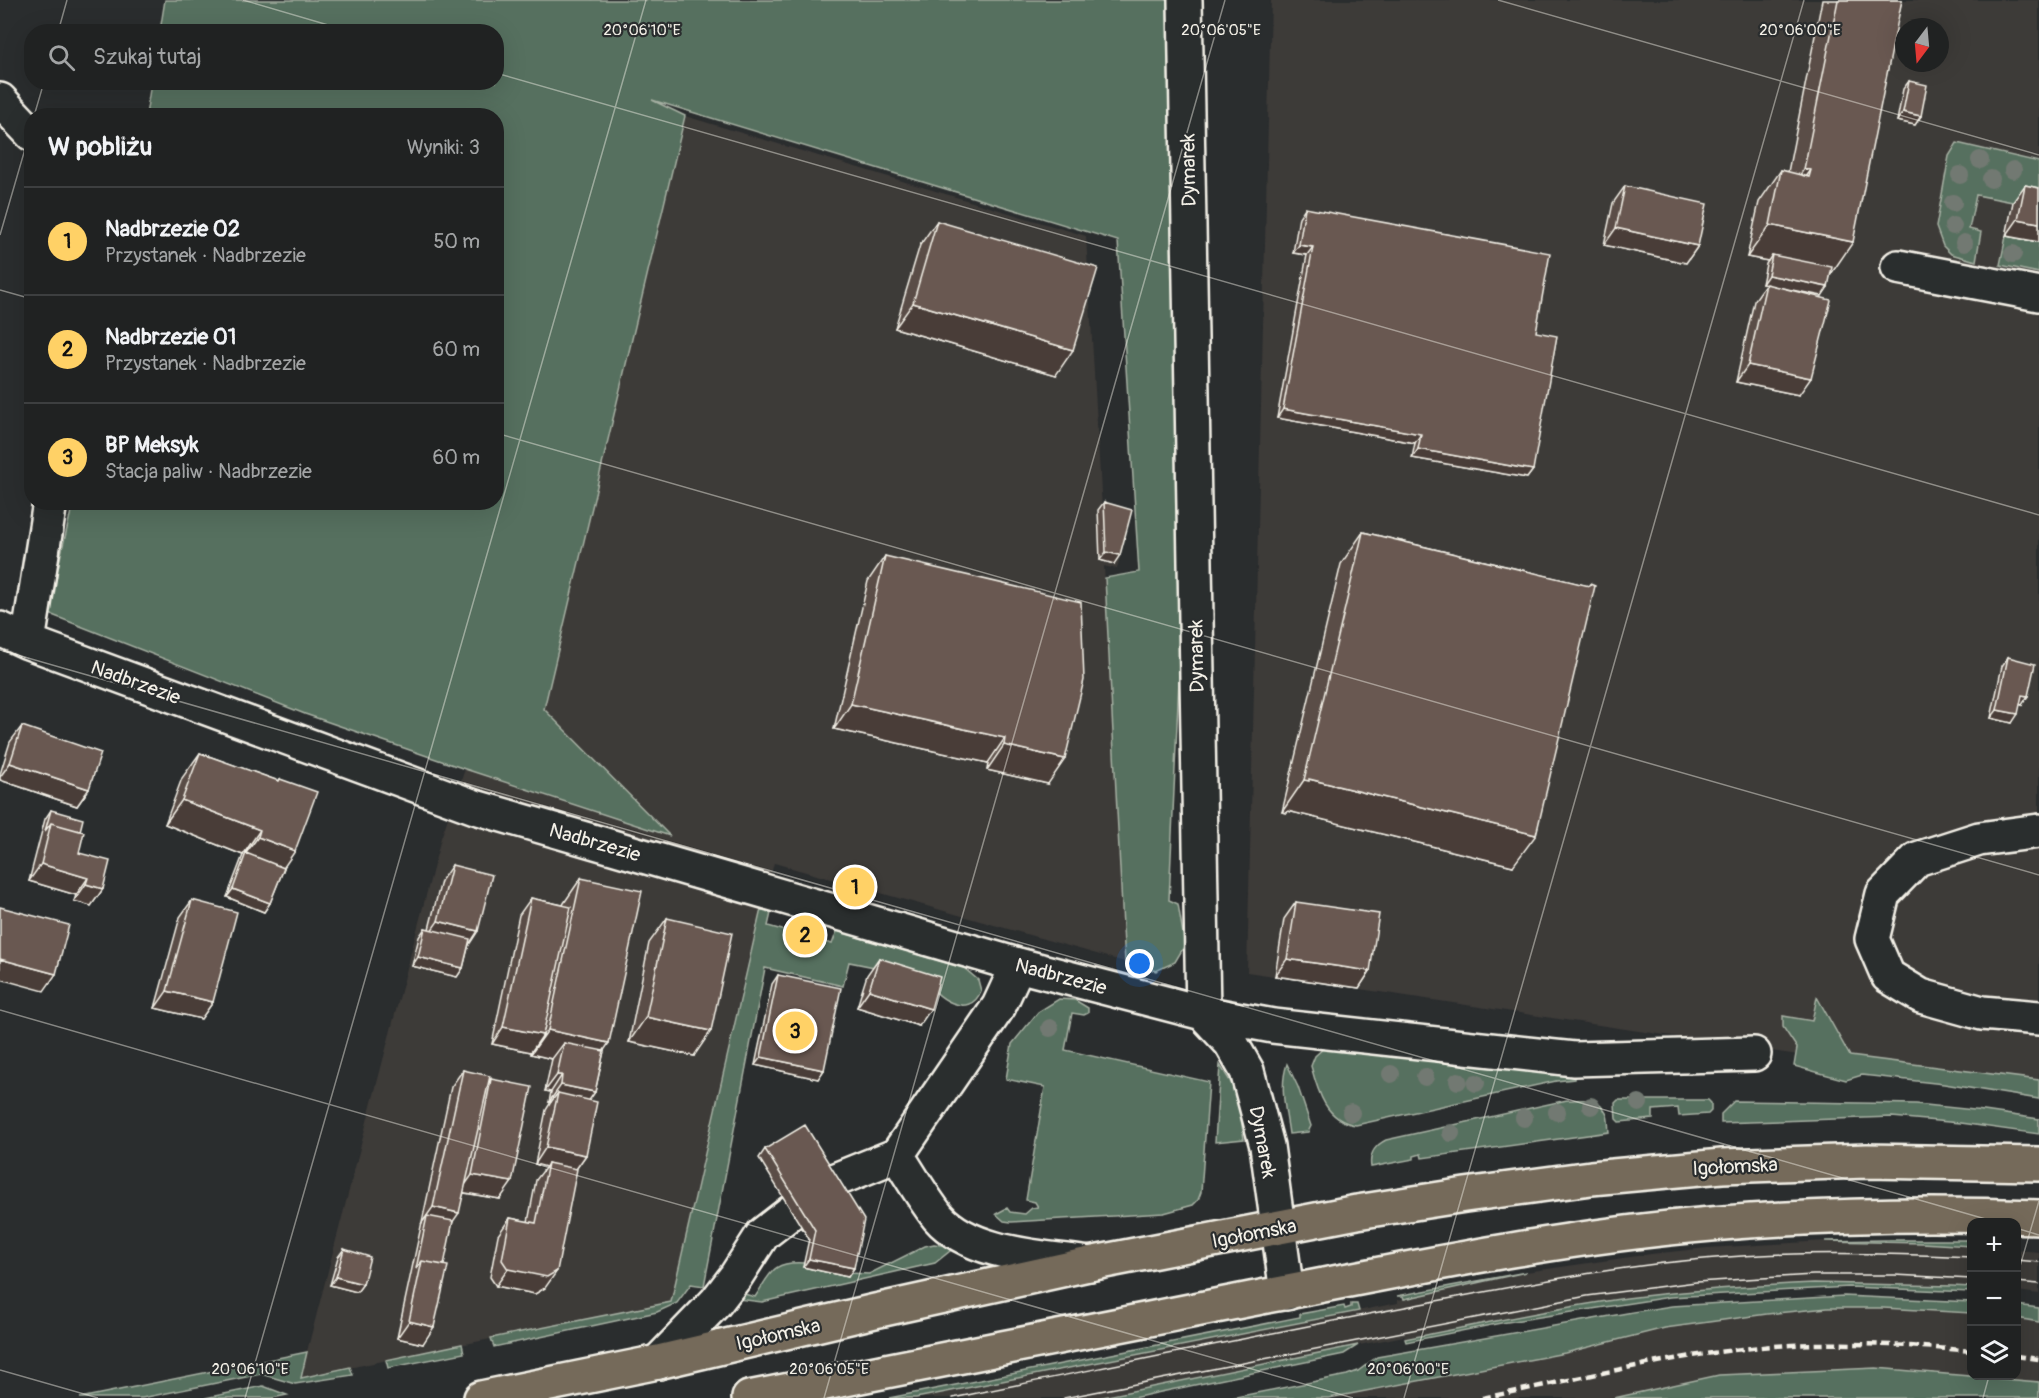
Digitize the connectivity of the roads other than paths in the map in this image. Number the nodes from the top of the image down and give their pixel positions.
1 (1185, 0) edge
2 (0, 99) edge
3 (24, 125) edge
4 (1898, 267) dead end
5 (2039, 294) edge
6 (48, 510) edge
7 (14, 636) edge
8 (2039, 831) edge
9 (1018, 965) junction
10 (1203, 1012) junction
11 (2039, 1018) edge
12 (1754, 1054) dead end
13 (897, 1155) junction
14 (2039, 1164) edge
15 (2039, 1217) edge
16 (1277, 1229) junction
17 (1089, 1264) junction
18 (1287, 1293) junction
19 (658, 1362) junction
20 (481, 1398) edge
21 (749, 1398) edge

1 - 10 street, Dymarek
2 - 3 street
4 - 5 street
6 - 7 street
7 - 9 street, Nadbrzezie
8 - 11 street
9 - 10 street, Nadbrzezie
9 - 13 street
10 - 12 street, Nadbrzezie
10 - 16 street, Dymarek
13 - 17 street
13 - 19 street
14 - 16 main road, Igołomska
15 - 18 main road
16 - 17 main road, Igołomska
16 - 18 street, Dymarek
17 - 19 main road, Igołomska
18 - 21 main road
19 - 20 main road, Igołomska

